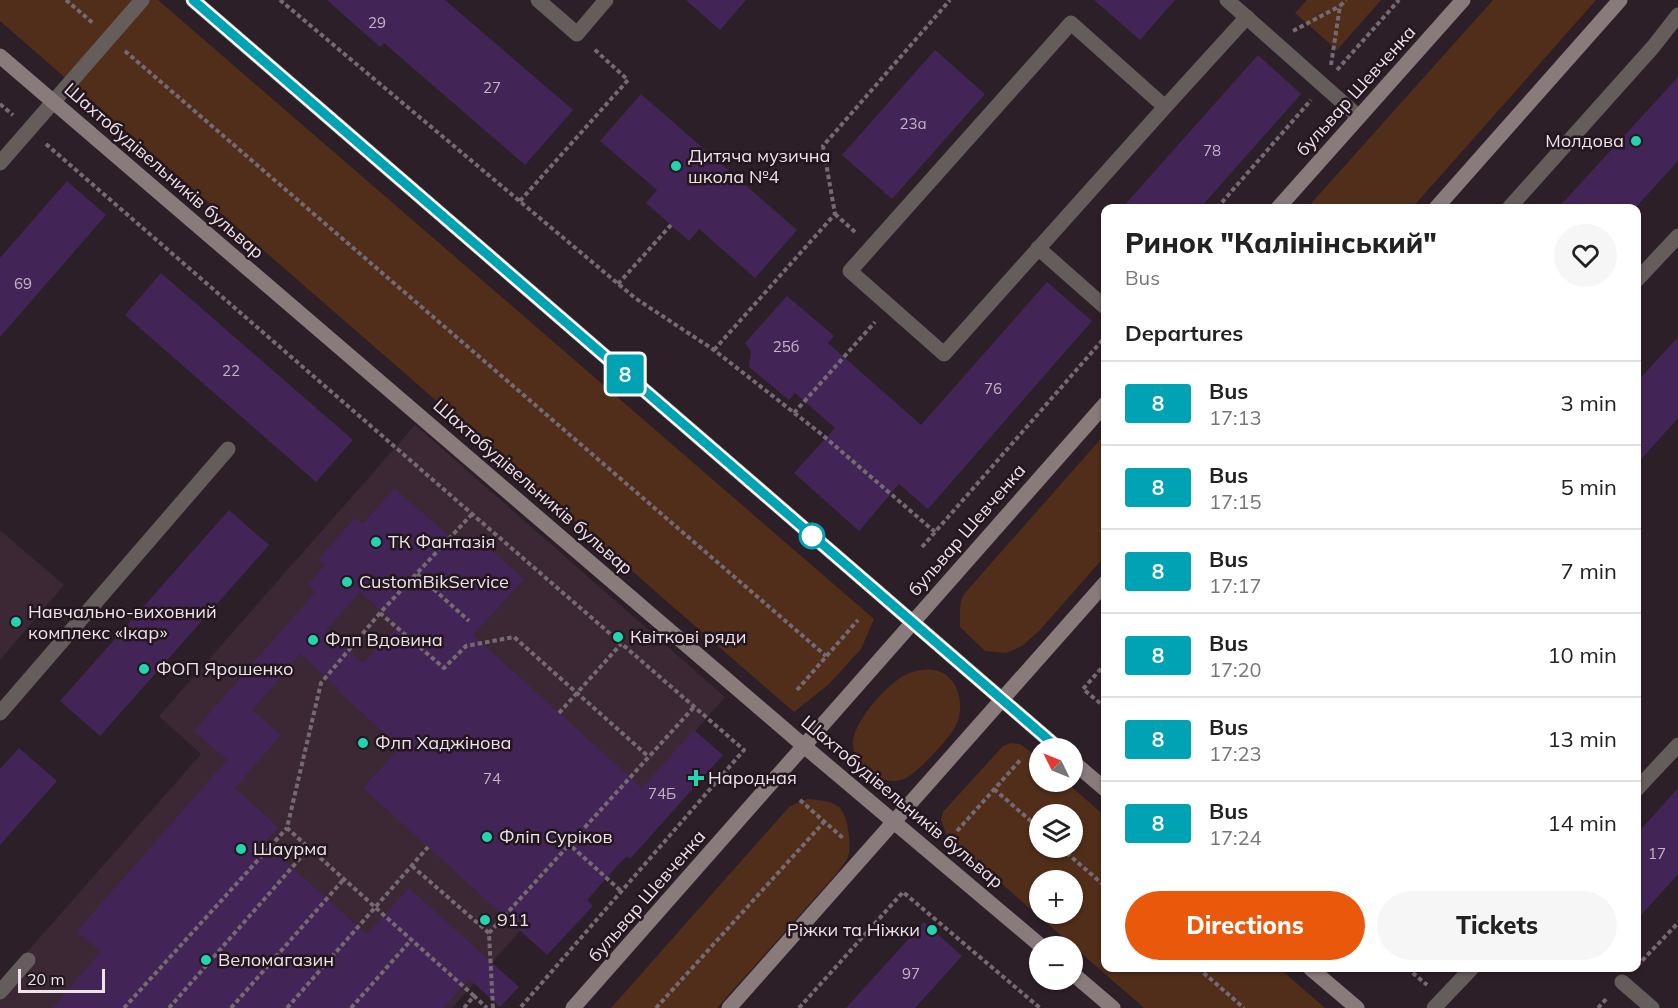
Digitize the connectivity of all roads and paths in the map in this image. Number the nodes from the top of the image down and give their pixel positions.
1 (66, 0) edge
2 (142, 0) edge
3 (193, 0) edge
4 (280, 0) edge
5 (538, 0) edge
6 (606, 0) edge
7 (950, 0) edge
8 (1227, 0) edge
9 (1346, 0) edge
10 (1463, 0) edge
11 (1620, 0) edge
12 (1340, 6) junction
13 (1678, 15) edge
14 (1247, 17) junction
15 (576, 34) junction
16 (109, 37) junction
17 (1274, 41) junction
18 (0, 56) edge
19 (1330, 69) dead end
20 (53, 102) junction
21 (0, 104) edge
22 (1165, 107) junction
23 (1359, 117) junction
24 (29, 129) junction
25 (0, 163) edge
26 (520, 201) junction
27 (1282, 204) edge
28 (1442, 204) edge
29 (1513, 204) edge
30 (671, 225) dead end
31 (1678, 236) edge
32 (1038, 248) junction
33 (1641, 276) edge
34 (618, 284) junction
35 (1101, 304) edge
36 (889, 305) junction
37 (1101, 342) edge
38 (714, 350) junction
39 (1101, 410) edge
40 (794, 413) junction
41 (228, 449) dead end
42 (472, 514) junction
43 (934, 532) junction
44 (922, 547) dead end
45 (417, 574) junction
46 (1101, 588) edge
47 (380, 613) junction
48 (858, 620) dead end
49 (469, 621) dead end
50 (912, 623) junction
51 (621, 644) junction
52 (826, 656) junction
53 (1101, 669) edge
54 (797, 690) dead end
55 (577, 693) junction
56 (1002, 700) junction
57 (1101, 704) edge
58 (694, 707) junction
59 (0, 713) edge
60 (559, 713) dead end
61 (1046, 738) edge
62 (1678, 745) edge
63 (804, 746) junction
64 (649, 757) junction
65 (1022, 758) dead end
66 (1083, 770) edge
67 (1641, 785) edge
68 (1101, 786) edge
69 (994, 789) junction
70 (800, 800) dead end
71 (1029, 819) edge
72 (894, 821) junction
73 (824, 822) junction
74 (287, 828) junction
75 (957, 831) dead end
76 (561, 837) dead end
77 (844, 839) dead end
78 (569, 845) junction
79 (428, 847) dead end
80 (309, 848) junction
81 (1072, 858) edge
82 (412, 866) junction
83 (344, 879) junction
84 (1101, 883) edge
85 (621, 891) junction
86 (376, 908) junction
87 (1678, 923) edge
88 (489, 933) junction
89 (1029, 936) edge
90 (411, 940) junction
91 (28, 960) dead end
92 (1641, 961) edge
93 (1203, 972) edge
94 (1316, 972) edge
95 (1468, 972) edge
96 (1083, 982) edge
97 (1622, 982) dead end
98 (0, 992) edge
99 (474, 996) junction
100 (124, 1008) edge
101 (169, 1008) edge
102 (231, 1008) edge
103 (287, 1008) edge
104 (351, 1008) edge
105 (464, 1008) edge
106 (487, 1008) edge
107 (494, 1008) edge
108 (520, 1008) edge
109 (573, 1008) edge
110 (656, 1008) edge
111 (729, 1008) edge
112 (799, 1008) edge
113 (1040, 1008) edge
114 (1113, 1008) edge
115 (1245, 1008) edge
116 (1357, 1008) edge
117 (1434, 1008) edge
118 (1652, 1008) edge

1 - 16 path
2 - 16 street
3 - 50 main road
4 - 26 path
5 - 15 street
6 - 15 street
7 - 38 path
8 - 14 street
9 - 12 path
10 - 23 main road, бульвар Шевченка
11 - 28 main road
12 - 17 path
12 - 19 path
13 - 29 street
14 - 17 street
14 - 22 street
15 - 26 path
16 - 20 street
16 - 52 path
17 - 23 street
18 - 20 main road, Шахтобудівельників бульвар
20 - 24 street
20 - 63 main road, Шахтобудівельників бульвар
21 - 24 path
22 - 32 street
22 - 36 street
23 - 27 main road, бульвар Шевченка
24 - 25 street
24 - 42 path
26 - 34 path
30 - 34 path
31 - 33 street
32 - 35 street
32 - 36 street
34 - 38 path
36 - 40 path
37 - 43 path
38 - 40 path
39 - 50 main road, бульвар Шевченка
40 - 43 path
41 - 59 street
42 - 45 path
42 - 51 path
43 - 44 path
45 - 47 path
45 - 49 path
46 - 56 main road
47 - 55 path
47 - 74 path
48 - 52 path
50 - 56 main road
50 - 63 main road, бульвар Шевченка
51 - 55 path
51 - 58 path
52 - 54 path
53 - 57 path
55 - 60 path
55 - 64 path
56 - 61 main road
56 - 72 main road
58 - 64 path
58 - 85 path
62 - 67 street
63 - 72 main road, Шахтобудівельників бульвар
63 - 109 main road, бульвар Шевченка
64 - 78 path
65 - 69 path
66 - 68 main road
69 - 71 path
69 - 75 path
70 - 73 path
72 - 89 main road, Шахтобудівельників бульвар
72 - 111 main road
73 - 77 path
73 - 110 path
74 - 80 path
74 - 100 path
76 - 78 path
78 - 85 path
78 - 88 path
79 - 82 path
80 - 83 path
80 - 101 path
81 - 84 path
82 - 86 path
82 - 88 path
83 - 86 path
83 - 102 path
85 - 108 path
86 - 90 path
86 - 103 path
87 - 92 path
88 - 107 path
90 - 99 path
90 - 104 path
91 - 98 street
93 - 115 path
94 - 116 main road
95 - 117 street
96 - 114 main road
97 - 118 street
99 - 105 path
99 - 106 path
112 - 113 path

